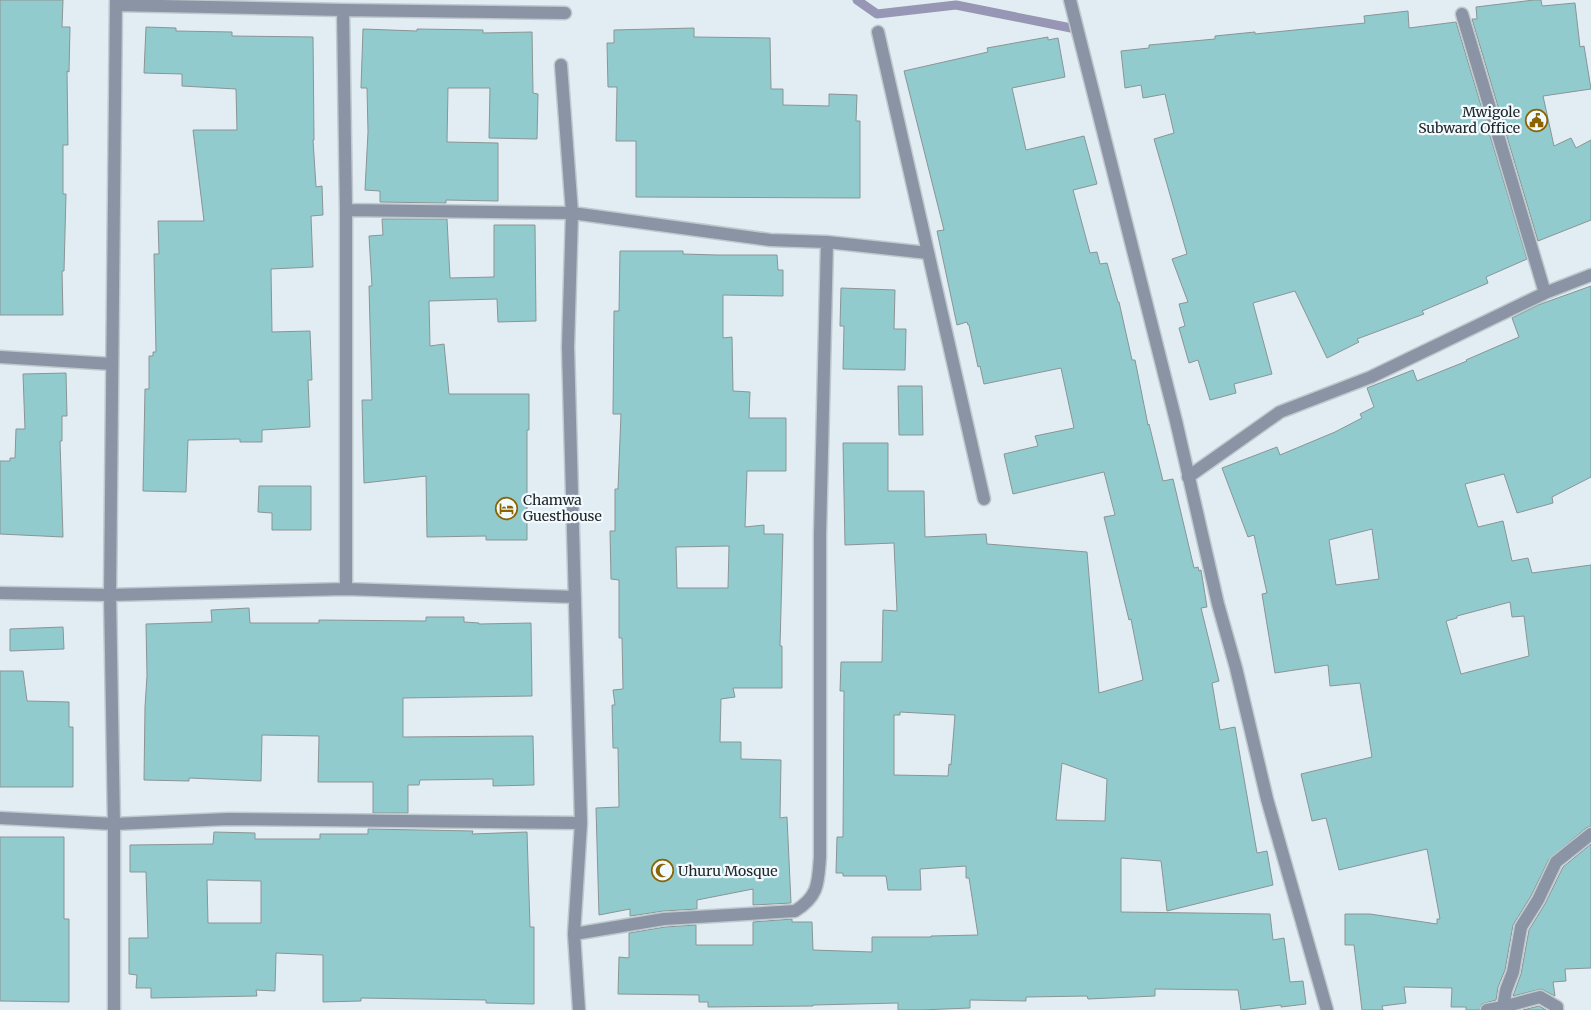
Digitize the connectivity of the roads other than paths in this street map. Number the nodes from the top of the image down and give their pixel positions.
1 (1070, 0) edge
2 (116, 2) edge
3 (343, 10) junction
4 (565, 13) dead end
5 (1462, 14) dead end
6 (878, 32) dead end
7 (562, 65) dead end
8 (346, 210) junction
9 (572, 213) junction
10 (827, 242) junction
11 (928, 253) junction
12 (1591, 275) edge
13 (1545, 293) junction
14 (0, 357) edge
15 (112, 364) junction
16 (1188, 477) junction
17 (984, 499) dead end
18 (346, 589) junction
19 (0, 593) edge
20 (110, 595) junction
21 (575, 597) junction
22 (0, 818) edge
23 (581, 823) junction
24 (114, 824) junction
25 (1591, 834) edge
26 (574, 934) junction
27 (1503, 1008) junction
28 (114, 1010) edge
29 (579, 1010) edge
30 (1327, 1010) edge
31 (1487, 1010) edge
32 (1558, 1010) edge

1 - 16 street
2 - 3 street
2 - 15 street
3 - 4 street
3 - 8 street
5 - 13 street
6 - 11 street
7 - 9 street
8 - 9 street
8 - 18 street
9 - 10 street
9 - 21 street
10 - 11 street
10 - 26 street
11 - 17 street
12 - 13 street
13 - 16 street
14 - 15 street
15 - 20 street
16 - 30 street
18 - 20 street
18 - 21 street
19 - 20 street
20 - 24 street
21 - 23 street
22 - 24 street
23 - 24 street
23 - 26 street
24 - 28 street
25 - 27 street
26 - 29 street
27 - 31 street
27 - 32 street

